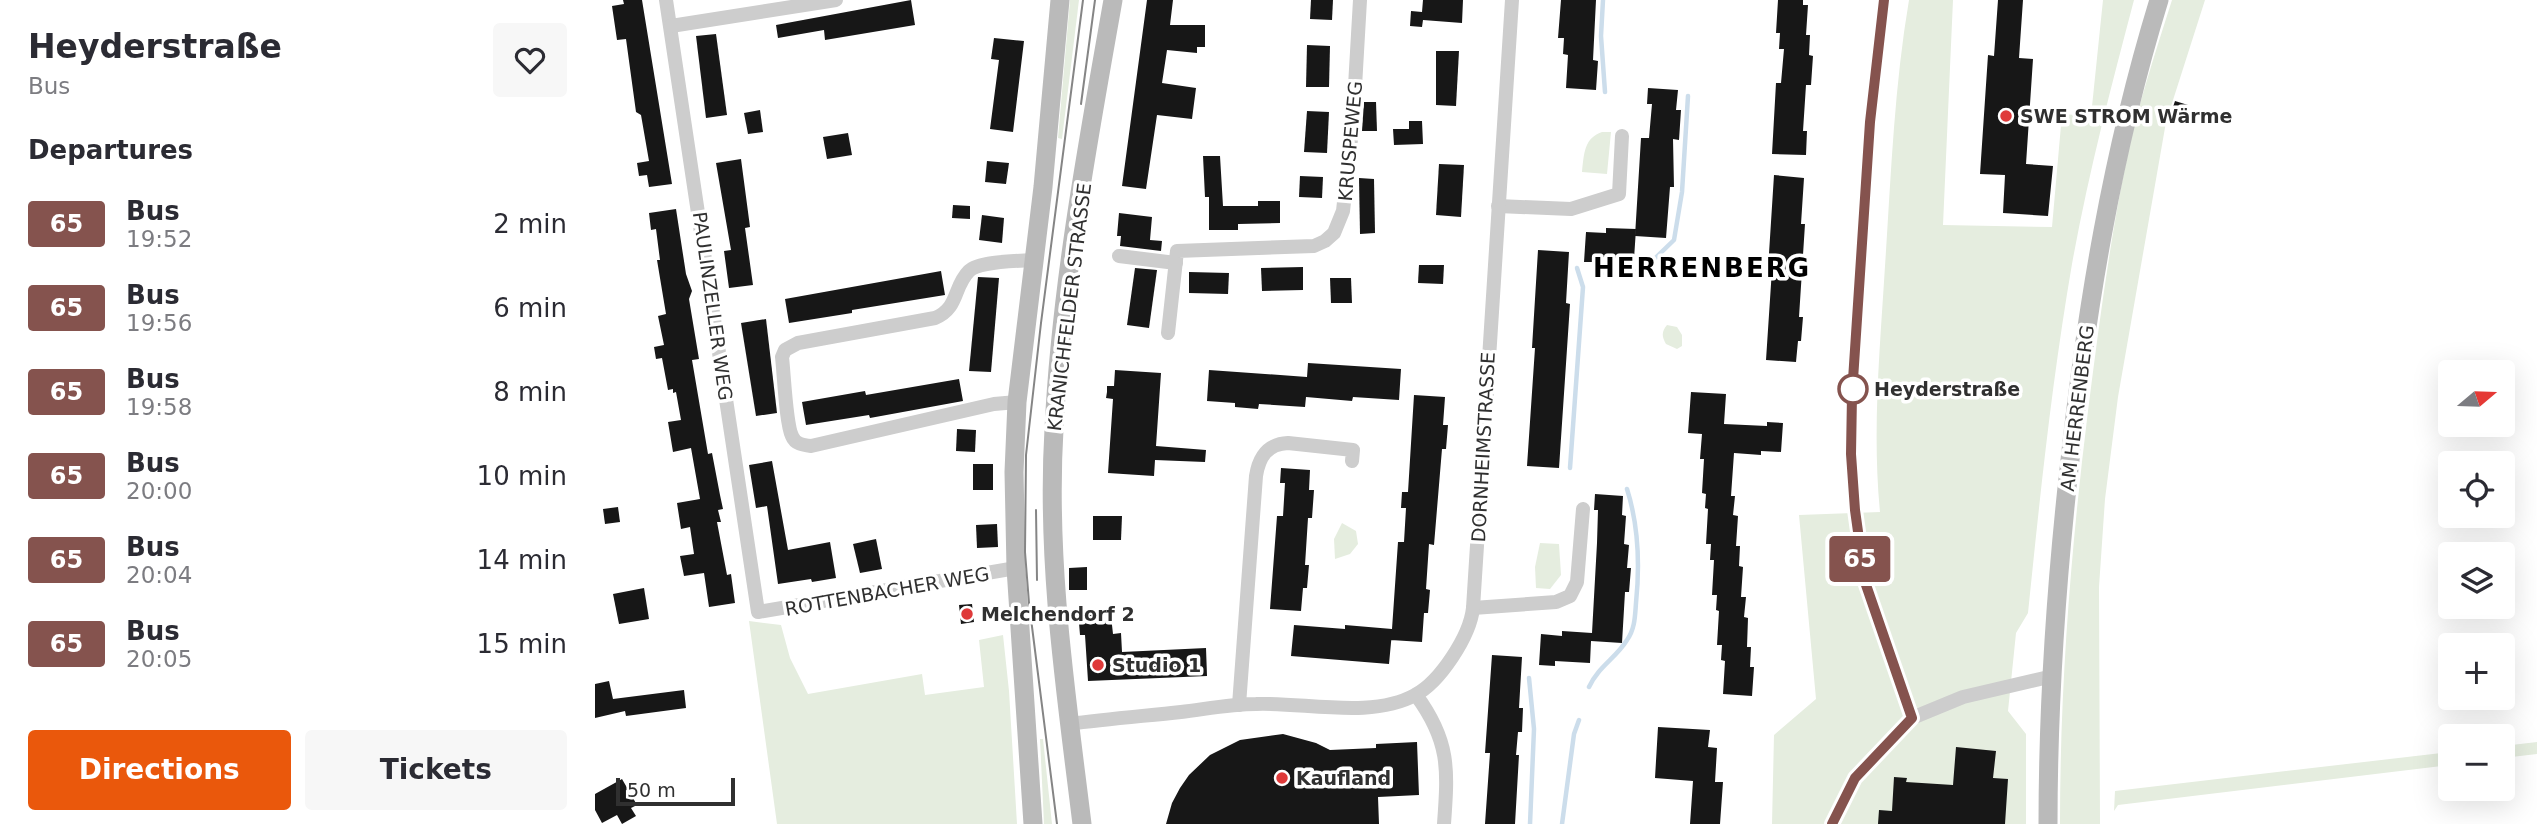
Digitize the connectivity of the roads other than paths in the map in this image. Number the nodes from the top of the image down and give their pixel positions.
1 (666, 0) edge
2 (836, 0) edge
3 (1060, 0) edge
4 (1112, 0) edge
5 (1360, 0) edge
6 (1512, 0) edge
7 (1884, 0) edge
8 (2158, 0) edge
9 (671, 26) junction
10 (1622, 136) dead end
11 (1498, 206) junction
12 (1119, 256) dead end
13 (1033, 260) junction
14 (1176, 263) junction
15 (1168, 333) dead end
16 (1017, 402) junction
17 (1352, 461) dead end
18 (1583, 509) dead end
19 (1016, 568) junction
20 (1473, 608) junction
21 (758, 612) joint
22 (2053, 676) junction
23 (1416, 695) junction
24 (1239, 705) junction
25 (1912, 718) junction
26 (1069, 724) junction
27 (1033, 824) edge
28 (1082, 824) edge
29 (1444, 824) edge
30 (1832, 824) edge
31 (2048, 824) edge

1 - 9 street, PAULINZELLER WEG
2 - 9 street
3 - 13 main road, KRANICHFELDER STRASSE
4 - 26 main road, KRANICHFELDER STRASSE
5 - 14 street, KRUSPEWEG
6 - 11 street, DORNHEIMSTRASSE
7 - 25 street
8 - 22 main road, AM HERRENBERG
9 - 21 street, PAULINZELLER WEG
10 - 11 street
11 - 20 street, DORNHEIMSTRASSE
12 - 14 street
13 - 16 main road, KRANICHFELDER STRASSE
13 - 16 street, KRANICHFELDER STRASSE
14 - 15 street
16 - 19 main road, KRANICHFELDER STRASSE
17 - 24 street
18 - 20 street
19 - 21 street, ROTTENBACHER WEG
19 - 27 main road, KRANICHFELDER STRASSE
20 - 23 street, DORNHEIMSTRASSE
22 - 25 street
22 - 31 main road, AM HERRENBERG
23 - 24 street, DORNHEIMSTRASSE
23 - 29 street
24 - 26 street, DORNHEIMSTRASSE
25 - 30 street
26 - 28 main road, KRANICHFELDER STRASSE

